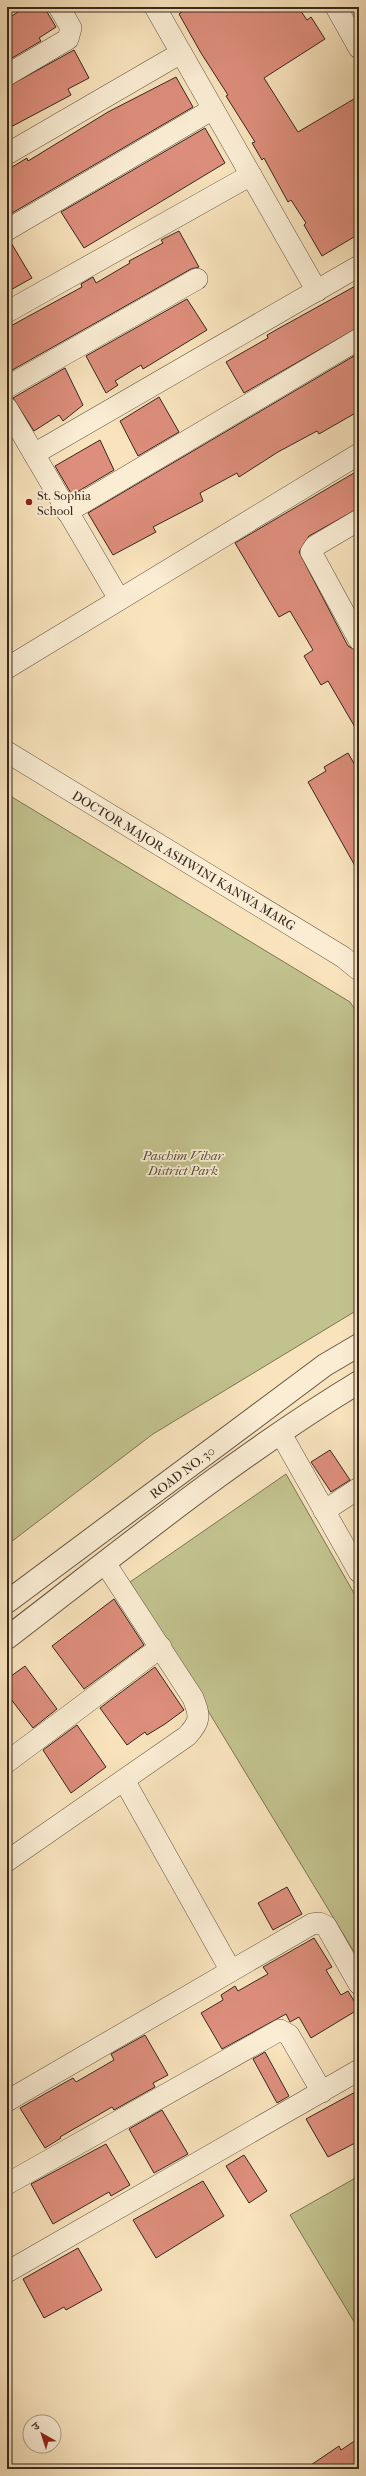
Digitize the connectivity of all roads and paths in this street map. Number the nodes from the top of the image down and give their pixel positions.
1 (59, 7) edge
2 (155, 7) edge
3 (336, 7) edge
4 (359, 48) edge
5 (181, 53) junction
6 (7, 75) edge
7 (213, 109) junction
8 (7, 154) edge
9 (251, 175) junction
10 (7, 230) edge
11 (359, 266) edge
12 (197, 279) dead end
13 (317, 291) junction
14 (7, 312) edge
15 (359, 339) edge
16 (7, 387) edge
17 (7, 408) edge
18 (34, 454) junction
19 (359, 454) edge
20 (68, 512) junction
21 (359, 520) edge
22 (119, 600) junction
23 (359, 640) edge
24 (7, 668) edge
25 (7, 752) edge
26 (359, 970) edge
27 (359, 1345) edge
28 (359, 1382) edge
29 (281, 1434) junction
30 (359, 1488) edge
31 (324, 1511) junction
32 (105, 1563) junction
33 (359, 1572) edge
34 (7, 1602) edge
35 (7, 1638) edge
36 (161, 1647) junction
37 (7, 1762) edge
38 (124, 1780) junction
39 (7, 1861) edge
40 (231, 1971) junction
41 (359, 1984) edge
42 (359, 2070) edge
43 (322, 2092) junction
44 (7, 2101) edge
45 (7, 2184) edge
46 (7, 2272) edge

1 - 6 street
2 - 5 street
3 - 4 street
5 - 7 street
5 - 8 street
7 - 9 street
7 - 10 street
9 - 13 street
9 - 14 street
11 - 13 street
12 - 16 street
13 - 18 street
15 - 20 street
17 - 18 street
18 - 20 street
19 - 22 street
20 - 22 street
21 - 23 street
22 - 24 street
25 - 26 street, DOCTOR MAJOR ASHWINI KANWA MARG
27 - 34 street, ROAD NO. 30
28 - 29 street, ROAD NO. 30
29 - 31 street
29 - 32 street, ROAD NO. 30
30 - 31 street
31 - 33 street
32 - 35 street, ROAD NO. 30
32 - 36 street
36 - 37 street
36 - 38 street
38 - 39 street
38 - 40 street
40 - 41 street
40 - 44 street
42 - 43 street
43 - 45 street
43 - 46 street

